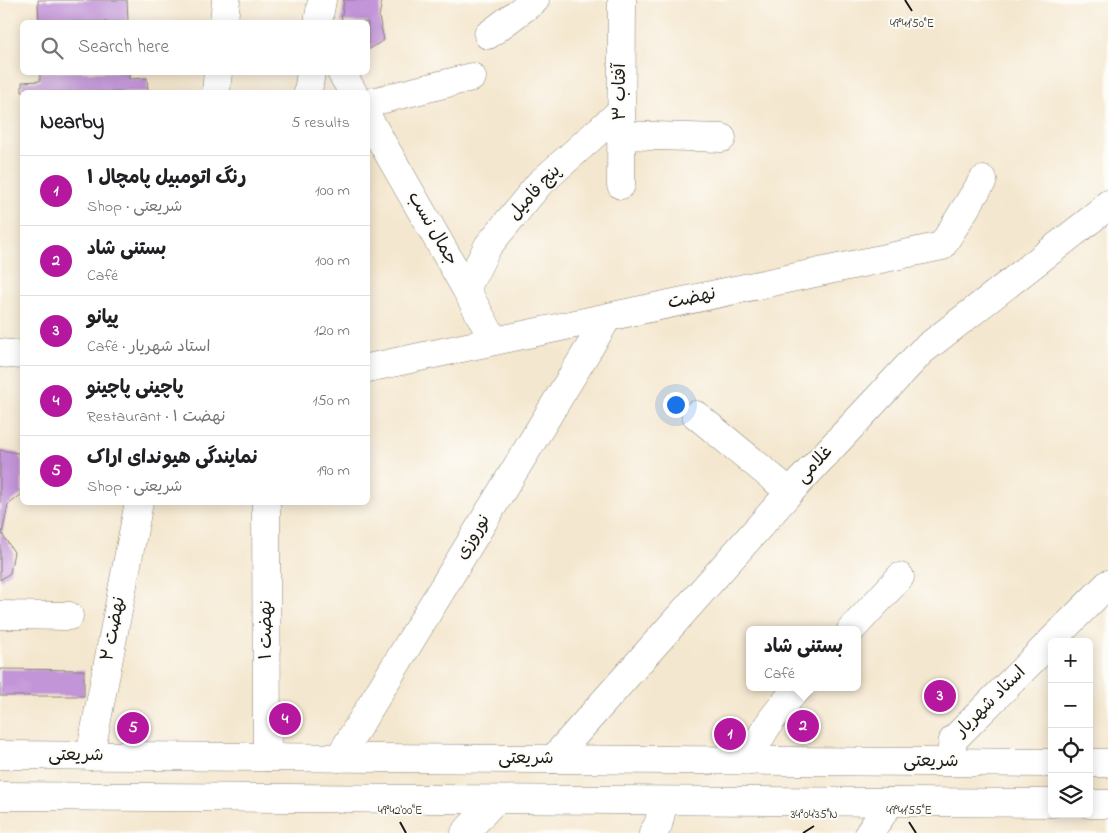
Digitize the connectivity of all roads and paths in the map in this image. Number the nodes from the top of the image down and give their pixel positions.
1 (226, 0) edge
2 (322, 0) edge
3 (535, 0) edge
4 (622, 0) edge
5 (224, 20) edge
6 (318, 20) edge
7 (488, 35) dead end
8 (218, 75) edge
9 (311, 75) edge
10 (343, 75) edge
11 (472, 77) dead end
12 (216, 90) edge
13 (308, 90) edge
14 (352, 90) edge
15 (370, 102) edge
16 (370, 121) edge
17 (621, 123) junction
18 (722, 138) dead end
19 (983, 180) dead end
20 (622, 185) dead end
21 (1108, 204) edge
22 (466, 289) junction
23 (608, 317) junction
24 (494, 341) junction
25 (0, 353) edge
26 (20, 355) edge
27 (370, 368) edge
28 (696, 415) dead end
29 (790, 492) junction
30 (138, 505) edge
31 (269, 506) edge
32 (900, 577) dead end
33 (1108, 584) edge
34 (0, 615) edge
35 (70, 616) dead end
36 (855, 626) edge
37 (795, 691) edge
38 (0, 755) edge
39 (90, 756) junction
40 (267, 757) junction
41 (339, 758) junction
42 (552, 759) junction
43 (750, 761) junction
44 (950, 762) junction
45 (1048, 763) edge
46 (1093, 763) edge
47 (1108, 763) edge
48 (0, 796) edge
49 (495, 800) junction
50 (664, 801) junction
51 (891, 802) junction
52 (1048, 803) edge
53 (1093, 804) edge
54 (1108, 804) edge
55 (465, 833) edge
56 (653, 833) edge
57 (869, 833) edge

1 - 5 street
2 - 6 street
3 - 7 street
4 - 17 street, آفتاب ۳
8 - 12 street
9 - 13 street
10 - 14 street
11 - 15 street
16 - 22 street, جمال نسب
17 - 18 street
17 - 20 street, آفتاب ۳
17 - 22 street, پنج فامیل
19 - 23 street, نهضت
21 - 29 street, غلامی
22 - 24 street, جمال نسب
23 - 24 street, نهضت
23 - 41 street, نوروزی
24 - 27 street, نهضت
25 - 26 street
28 - 29 street
29 - 42 street, غلامی
30 - 39 street, نهضت ۲
31 - 40 street, نهضت ۱
32 - 36 street
33 - 44 street, استاد شهریار
34 - 35 street
37 - 43 street
38 - 39 street, شریعتی
39 - 40 street, شریعتی
40 - 41 street, شریعتی
41 - 42 street, شریعتی
42 - 43 street, شریعتی
43 - 44 street, شریعتی
44 - 45 street, شریعتی
46 - 47 street
48 - 49 street
49 - 50 street
49 - 55 street
50 - 51 street
50 - 56 street
51 - 52 street
51 - 57 street
53 - 54 street

